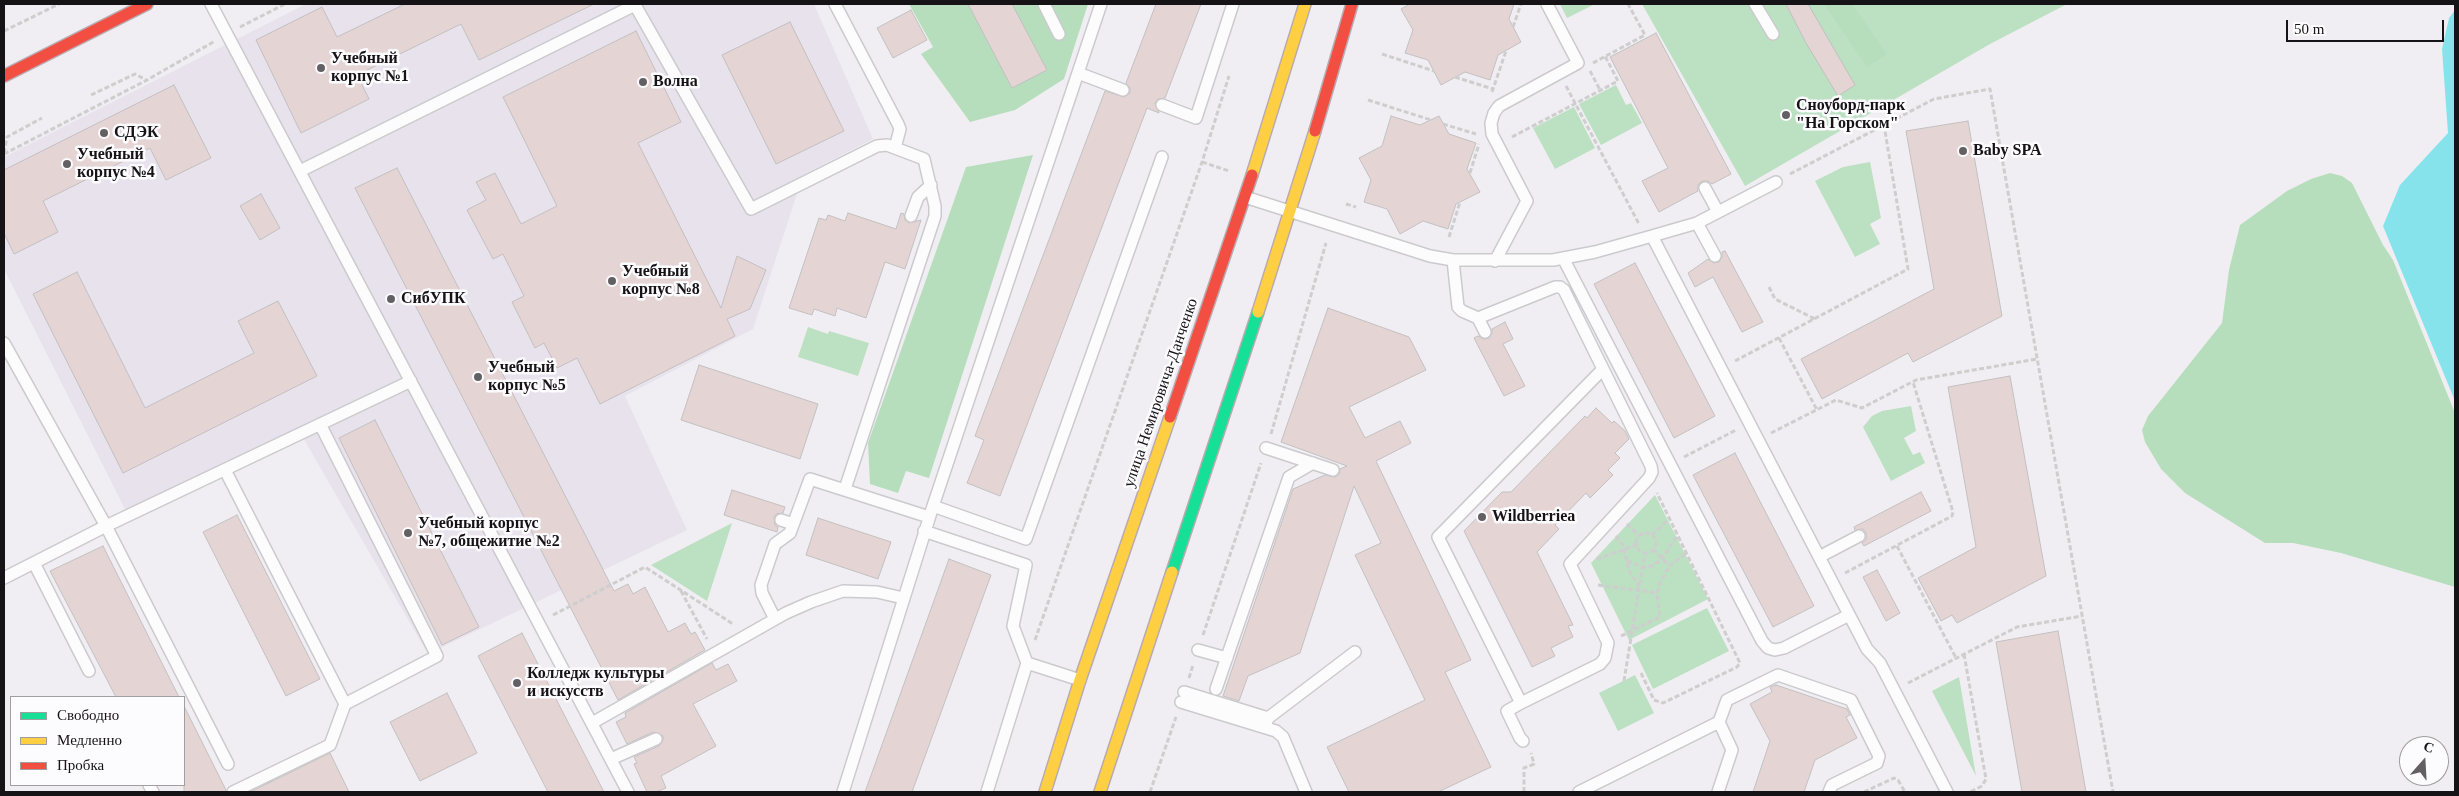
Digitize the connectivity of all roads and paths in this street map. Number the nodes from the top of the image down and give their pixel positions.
1 (59, 4) edge
2 (147, 4) edge
3 (212, 4) edge
4 (285, 4) edge
5 (834, 4) edge
6 (1044, 4) edge
7 (1101, 4) edge
8 (1233, 4) edge
9 (1305, 4) edge
10 (1352, 4) edge
11 (1520, 4) edge
12 (1547, 4) edge
13 (1628, 4) edge
14 (1755, 4) edge
15 (1513, 27) dead end
16 (4, 31) edge
17 (227, 34) junction
18 (1059, 34) dead end
19 (1773, 34) dead end
20 (1382, 54) dead end
21 (1605, 56) junction
22 (1587, 66) dead end
23 (1231, 69) dead end
24 (1434, 71) dead end
25 (1078, 73) junction
26 (1560, 74) junction
27 (4, 76) edge
28 (1455, 77) dead end
29 (147, 80) junction
30 (1493, 89) dead end
31 (1123, 90) dead end
32 (91, 95) dead end
33 (1368, 100) dead end
34 (1575, 103) junction
35 (1162, 105) dead end
36 (42, 118) dead end
37 (1430, 120) dead end
38 (1443, 124) dead end
39 (1884, 125) junction
40 (1498, 144) junction
41 (894, 148) junction
42 (4, 154) edge
43 (1162, 157) dead end
44 (300, 171) junction
45 (1470, 173) dead end
46 (1776, 182) joint
47 (931, 184) junction
48 (1705, 188) dead end
49 (1245, 197) junction
50 (1460, 202) dead end
51 (1346, 204) dead end
52 (1356, 207) dead end
53 (1291, 212) junction
54 (1718, 212) junction
55 (911, 216) dead end
56 (1697, 223) junction
57 (1449, 237) dead end
58 (1649, 237) junction
59 (1326, 242) dead end
60 (1715, 256) dead end
61 (1563, 258) junction
62 (1453, 260) junction
63 (1495, 261) junction
64 (1769, 287) dead end
65 (1478, 318) junction
66 (1815, 319) junction
67 (1485, 332) dead end
68 (1779, 338) junction
69 (4, 343) edge
70 (2037, 359) junction
71 (1603, 369) junction
72 (1721, 369) junction
73 (411, 381) junction
74 (1913, 382) junction
75 (1816, 410) junction
76 (1749, 423) junction
77 (320, 424) junction
78 (1758, 440) junction
79 (1266, 448) junction
80 (1312, 463) junction
81 (1670, 464) junction
82 (225, 470) junction
83 (1333, 470) dead end
84 (1649, 477) junction
85 (845, 490) junction
86 (931, 512) junction
87 (1670, 518) junction
88 (781, 520) dead end
89 (794, 524) junction
90 (106, 526) junction
91 (924, 531) junction
92 (1615, 533) dead end
93 (1652, 535) junction
94 (1678, 535) junction
95 (1858, 536) dead end
96 (1637, 545) junction
97 (1897, 546) junction
98 (1653, 549) junction
99 (1624, 550) junction
100 (1645, 552) junction
101 (1687, 553) junction
102 (1819, 557) junction
103 (1662, 558) junction
104 (1596, 559) dead end
105 (1628, 561) junction
106 (34, 563) junction
107 (1670, 566) junction
108 (1642, 567) junction
109 (4, 578) edge
110 (1831, 580) junction
111 (1577, 582) junction
112 (1639, 586) junction
113 (680, 590) junction
114 (1639, 591) junction
115 (1658, 593) junction
116 (903, 598) junction
117 (1849, 614) junction
118 (552, 615) dead end
119 (2082, 616) junction
120 (775, 619) junction
121 (727, 629) dead end
122 (1632, 630) junction
123 (713, 636) dead end
124 (1608, 643) junction
125 (1198, 650) junction
126 (1355, 652) dead end
127 (1964, 654) junction
128 (1227, 658) junction
129 (1956, 658) junction
130 (1027, 663) junction
131 (89, 671) dead end
132 (1640, 673) dead end
133 (1080, 680) junction
134 (1624, 681) dead end
135 (1216, 689) dead end
136 (1894, 690) junction
137 (1183, 697) junction
138 (1521, 703) junction
139 (345, 704) junction
140 (1719, 722) junction
141 (592, 723) junction
142 (1266, 723) junction
143 (656, 739) dead end
144 (1526, 744) joint
145 (611, 759) junction
146 (228, 764) dead end
147 (233, 792) edge
148 (628, 792) edge
149 (843, 792) edge
150 (987, 792) edge
151 (1045, 792) edge
152 (1100, 792) edge
153 (1150, 792) edge
154 (1306, 792) edge
155 (1524, 792) edge
156 (1579, 792) edge
157 (1718, 792) edge
158 (1829, 792) edge
159 (1864, 792) edge
160 (1906, 792) edge
161 (1947, 792) edge
162 (1970, 792) edge
163 (2113, 792) edge

1 - 16 path
2 - 27 main road
3 - 17 lane
4 - 17 path
5 - 41 lane
6 - 18 lane
7 - 25 lane
8 - 35 lane
9 - 49 main road, улица Немировича-Данченко
10 - 53 main road
11 - 15 path
12 - 26 lane
13 - 21 path
14 - 19 lane
17 - 29 path
17 - 44 lane
20 - 24 path
21 - 22 path
21 - 34 path
23 - 130 path
25 - 31 lane
25 - 86 lane
26 - 34 path
26 - 40 lane
28 - 30 path
29 - 32 path
29 - 42 path
33 - 37 path
34 - 40 path
34 - 58 path
36 - 42 path
38 - 45 path
39 - 46 path
39 - 66 path
39 - 70 path
40 - 63 lane
41 - 44 lane
41 - 47 lane
43 - 86 lane
44 - 73 lane
46 - 54 lane
47 - 55 lane
47 - 85 lane
48 - 54 lane
49 - 53 lane
49 - 133 main road, улица Немировича-Данченко
50 - 57 path
51 - 52 path
53 - 62 lane
53 - 152 main road
54 - 56 lane
56 - 58 lane
56 - 60 lane
58 - 61 lane
58 - 72 lane
59 - 79 path
61 - 63 lane
61 - 81 lane
62 - 63 lane
62 - 65 lane
64 - 66 path
65 - 67 lane
65 - 71 lane
66 - 68 path
68 - 72 path
68 - 75 path
69 - 90 lane
70 - 74 path
70 - 119 path
71 - 84 lane
71 - 138 lane
72 - 76 lane
73 - 77 lane
73 - 141 lane
74 - 75 path
74 - 97 path
75 - 78 path
76 - 78 lane
76 - 81 path
77 - 82 lane
77 - 139 lane
78 - 102 lane
79 - 80 lane
79 - 125 path
80 - 83 lane
80 - 128 lane
81 - 117 lane
82 - 90 lane
82 - 139 lane
84 - 87 path
84 - 111 lane
85 - 86 lane
85 - 89 lane
86 - 91 lane
87 - 93 path
87 - 94 path
88 - 89 lane
89 - 120 lane
90 - 106 lane
90 - 146 lane
91 - 116 lane
91 - 130 lane
92 - 99 path
93 - 96 path
93 - 98 path
94 - 101 path
94 - 103 path
95 - 102 lane
96 - 99 path
96 - 100 path
97 - 110 path
97 - 129 path
98 - 100 path
98 - 103 path
99 - 104 path
99 - 105 path
100 - 108 path
101 - 107 path
101 - 132 path
102 - 110 lane
103 - 107 path
103 - 108 path
105 - 108 path
105 - 112 path
106 - 109 lane
106 - 131 lane
107 - 115 path
108 - 112 path
110 - 117 lane
111 - 114 path
111 - 124 lane
112 - 114 path
113 - 118 path
113 - 121 path
113 - 123 path
114 - 115 path
114 - 122 path
115 - 122 path
116 - 120 lane
116 - 149 lane
117 - 136 lane
119 - 127 path
119 - 163 path
120 - 141 lane
122 - 124 path
122 - 134 path
124 - 138 lane
125 - 128 lane
125 - 137 path
126 - 142 lane
127 - 129 path
127 - 162 path
128 - 135 lane
129 - 136 path
130 - 133 lane
130 - 150 lane
133 - 151 main road, улица Немировича-Данченко
136 - 161 lane
137 - 142 lane
137 - 153 path
138 - 144 lane
139 - 147 lane
140 - 156 lane
140 - 157 lane
140 - 158 lane
141 - 145 lane
142 - 154 lane
143 - 145 lane
144 - 155 path
145 - 148 lane
159 - 160 path

